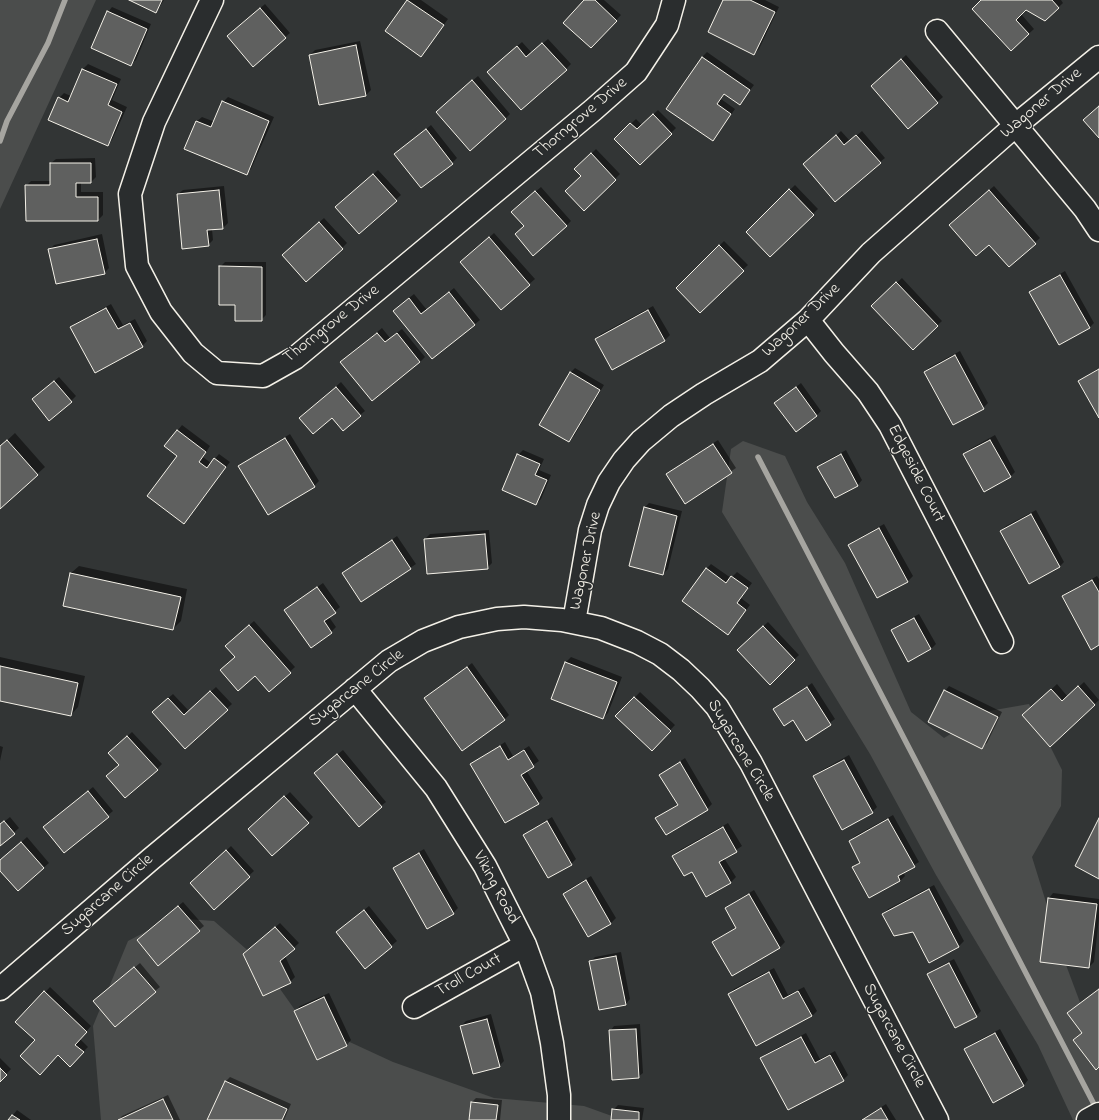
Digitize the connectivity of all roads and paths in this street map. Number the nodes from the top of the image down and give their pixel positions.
1 (212, 0) edge
2 (674, 0) edge
3 (937, 31) dead end
4 (1099, 57) edge
5 (1016, 125) junction
6 (1099, 230) edge
7 (808, 320) junction
8 (574, 622) junction
9 (1002, 642) dead end
10 (354, 688) junction
11 (525, 946) junction
12 (0, 989) edge
13 (414, 1007) dead end
14 (1099, 1114) edge
15 (559, 1120) edge
16 (936, 1120) edge
17 (1088, 1120) edge

1 - 2 street, Thorngrove Drive
3 - 5 street
4 - 5 street, Wagoner Drive
5 - 6 street
5 - 7 street, Wagoner Drive
7 - 8 street, Wagoner Drive
7 - 9 street, Edgeside Court
8 - 10 street, Sugarcane Circle
8 - 16 street, Sugarcane Circle
10 - 11 street, Viking Road
10 - 12 street, Sugarcane Circle
11 - 13 street, Troll Court
11 - 15 street, Viking Road
14 - 17 street

